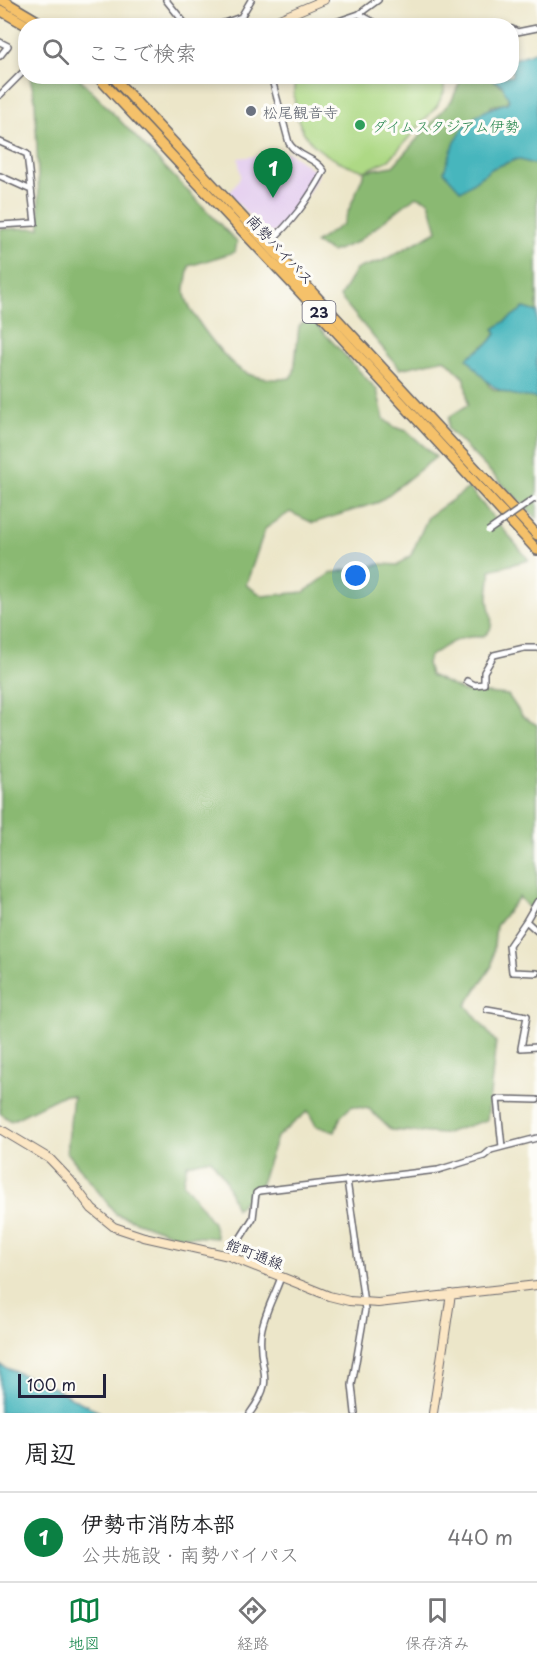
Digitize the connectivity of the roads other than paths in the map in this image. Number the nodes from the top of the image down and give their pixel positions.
1 (2, 0) edge
2 (166, 0) edge
3 (251, 0) edge
4 (324, 0) edge
5 (378, 0) edge
6 (0, 10) edge
7 (359, 14) junction
8 (32, 18) edge
9 (181, 18) edge
10 (238, 18) edge
11 (282, 18) edge
12 (347, 18) edge
13 (366, 18) edge
14 (18, 20) edge
15 (537, 28) edge
16 (519, 32) edge
17 (0, 42) edge
18 (0, 56) edge
19 (18, 77) edge
20 (105, 84) edge
21 (119, 84) edge
22 (273, 84) edge
23 (0, 94) edge
24 (0, 142) edge
25 (0, 177) edge
26 (31, 190) junction
27 (0, 225) edge
28 (264, 246) junction
29 (534, 500) dead end
30 (488, 531) dead end
31 (537, 535) edge
32 (537, 550) edge
33 (537, 648) edge
34 (467, 681) dead end
35 (537, 902) edge
36 (526, 921) junction
37 (537, 931) edge
38 (537, 973) edge
39 (487, 1009) dead end
40 (537, 1047) edge
41 (537, 1100) edge
42 (0, 1129) edge
43 (537, 1138) edge
44 (502, 1147) junction
45 (347, 1180) junction
46 (229, 1256) junction
47 (281, 1277) junction
48 (537, 1285) edge
49 (451, 1294) junction
50 (364, 1303) junction
51 (250, 1413) edge
52 (355, 1413) edge
53 (433, 1413) edge

1 - 8 highway
2 - 9 street
3 - 10 street
4 - 11 main road
5 - 7 street
6 - 14 highway
7 - 12 street
7 - 13 street
15 - 16 street
17 - 18 street
19 - 23 street
20 - 28 highway, 南勢バイパス / 23
21 - 28 highway, 南勢バイパス / 23
22 - 28 street
24 - 26 street
25 - 26 street
26 - 27 street
28 - 31 highway, 南勢バイパス / 23
28 - 32 highway, 南勢バイパス / 23
29 - 30 street, bridge
33 - 34 street
35 - 36 street
36 - 37 street
36 - 38 street
39 - 40 street
41 - 44 street
42 - 46 main road, 館町通線
43 - 44 street
44 - 45 street
45 - 46 street
45 - 50 street
46 - 47 main road, 館町通線
47 - 50 main road, 館町通線
47 - 51 street
48 - 49 main road, 館町通線
49 - 50 main road, 館町通線
49 - 53 main road
50 - 52 street

